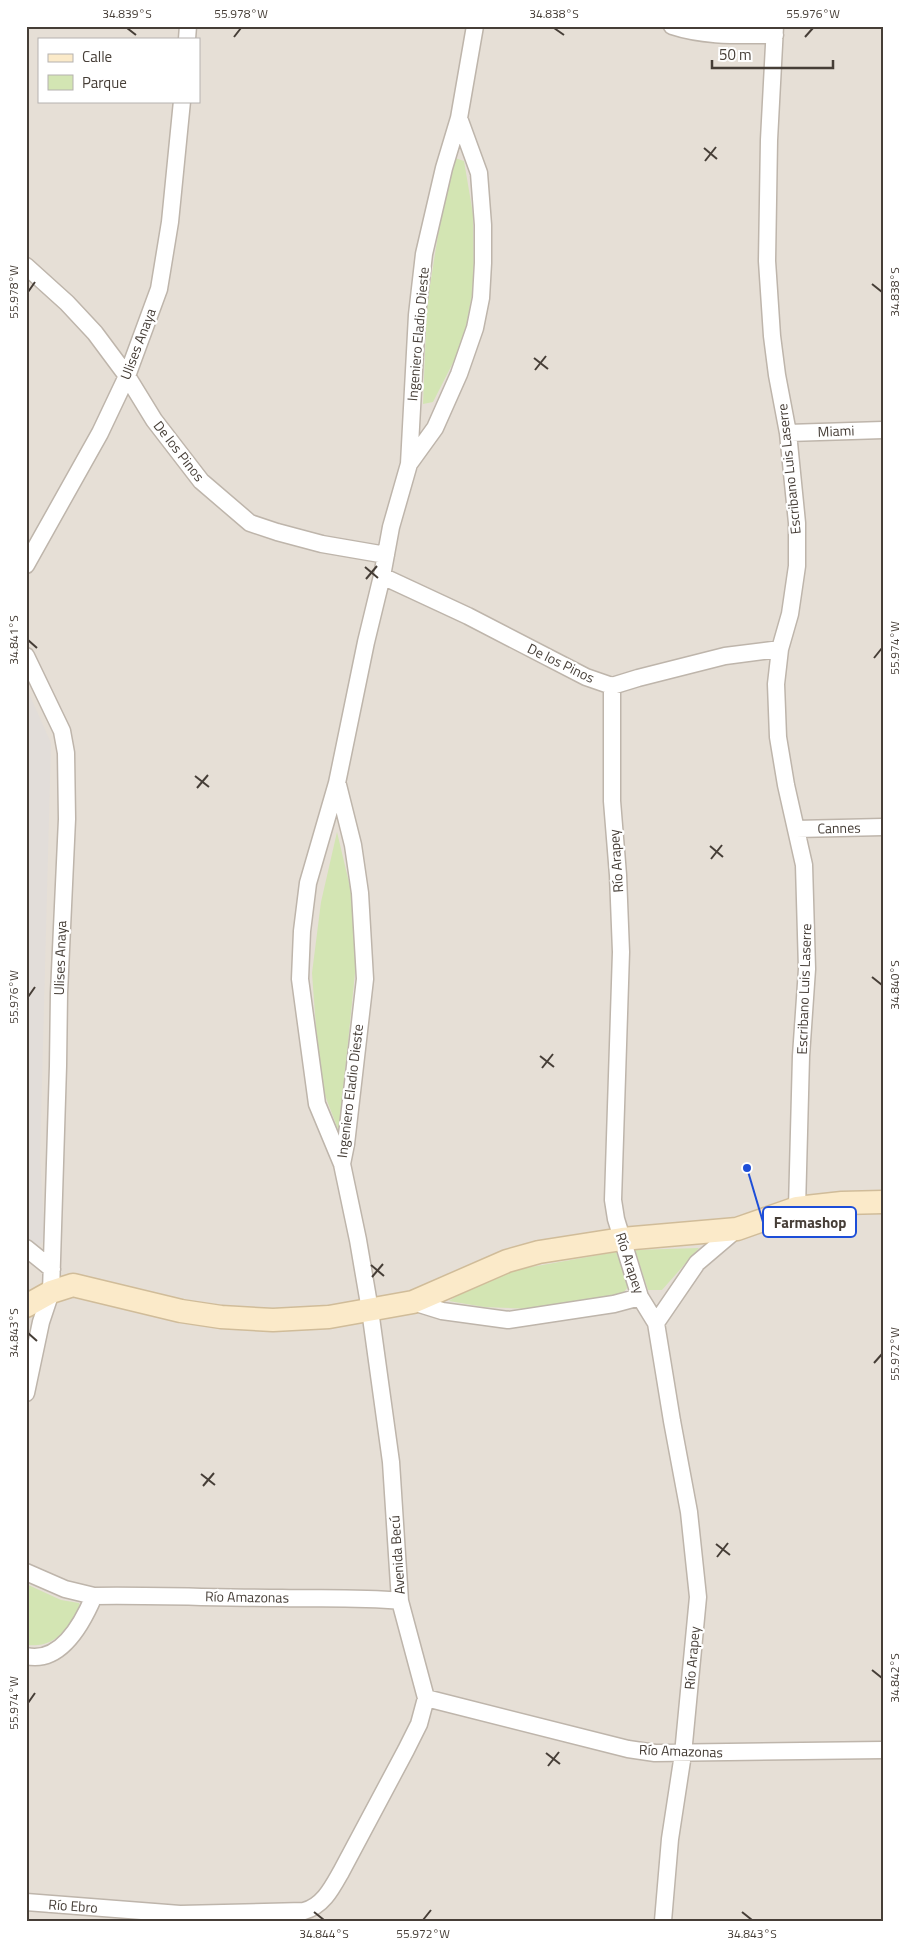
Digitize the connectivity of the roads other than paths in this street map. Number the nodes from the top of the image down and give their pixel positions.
1 (475, 26) edge
2 (672, 26) edge
3 (775, 30) edge
4 (182, 102) edge
5 (459, 118) junction
6 (26, 266) edge
7 (127, 376) junction
8 (883, 430) edge
9 (788, 433) junction
10 (409, 464) junction
11 (386, 555) junction
12 (26, 565) edge
13 (382, 576) junction
14 (780, 649) junction
15 (26, 656) edge
16 (612, 686) junction
17 (337, 783) junction
18 (883, 827) edge
19 (796, 829) junction
20 (342, 1164) junction
21 (883, 1202) edge
22 (797, 1208) junction
23 (736, 1229) junction
24 (622, 1239) junction
25 (26, 1248) edge
26 (52, 1269) junction
27 (51, 1292) junction
28 (640, 1297) junction
29 (412, 1302) junction
30 (26, 1306) edge
31 (370, 1310) junction
32 (656, 1323) junction
33 (28, 1366) edge
34 (26, 1393) edge
35 (26, 1572) edge
36 (94, 1596) junction
37 (400, 1601) junction
38 (26, 1656) edge
39 (426, 1698) junction
40 (883, 1750) edge
41 (683, 1754) junction
42 (26, 1902) edge
43 (310, 1916) edge
44 (179, 1917) edge
45 (663, 1921) edge

1 - 5 street, Ingeniero Eladio Dieste
2 - 3 street
3 - 9 street, Escribano Luis Laserre
4 - 7 street, Ulises Anaya
5 - 10 street, Ingeniero Eladio Dieste
5 - 10 street, Ingeniero Eladio Dieste
6 - 7 street, De los Pinos
7 - 11 street, De los Pinos
7 - 12 street, Ulises Anaya
8 - 9 street, Miami
9 - 14 street, Escribano Luis Laserre
10 - 11 street, Ingeniero Eladio Dieste
11 - 13 street, Ingeniero Eladio Dieste
13 - 16 street, De los Pinos
13 - 17 street, Ingeniero Eladio Dieste
14 - 16 street, De los Pinos
14 - 19 street, Escribano Luis Laserre
15 - 26 street, Ulises Anaya
16 - 24 street, Río Arapey
17 - 20 street, Ingeniero Eladio Dieste
17 - 20 street, Ingeniero Eladio Dieste
18 - 19 street, Cannes
19 - 22 street, Escribano Luis Laserre
20 - 31 street, Avenida Becú
21 - 22 street
22 - 23 street
23 - 24 street
23 - 32 street
24 - 28 street, Río Arapey
24 - 29 street
25 - 26 street
26 - 27 street, Ulises Anaya
27 - 30 street
27 - 31 street
27 - 33 street, Ulises Anaya
28 - 29 street
28 - 32 street, Río Arapey
29 - 31 street
31 - 37 street, Avenida Becú
32 - 41 street, Río Arapey
33 - 34 street, Ulises Anaya
35 - 36 street, Río Amazonas
36 - 37 street, Río Amazonas
36 - 38 street
37 - 39 street, Avenida Becú
39 - 41 street, Río Amazonas
39 - 43 street
40 - 41 street, Río Amazonas
41 - 45 street, Río Arapey
42 - 44 street, Río Ebro
43 - 44 street, Río Ebro

